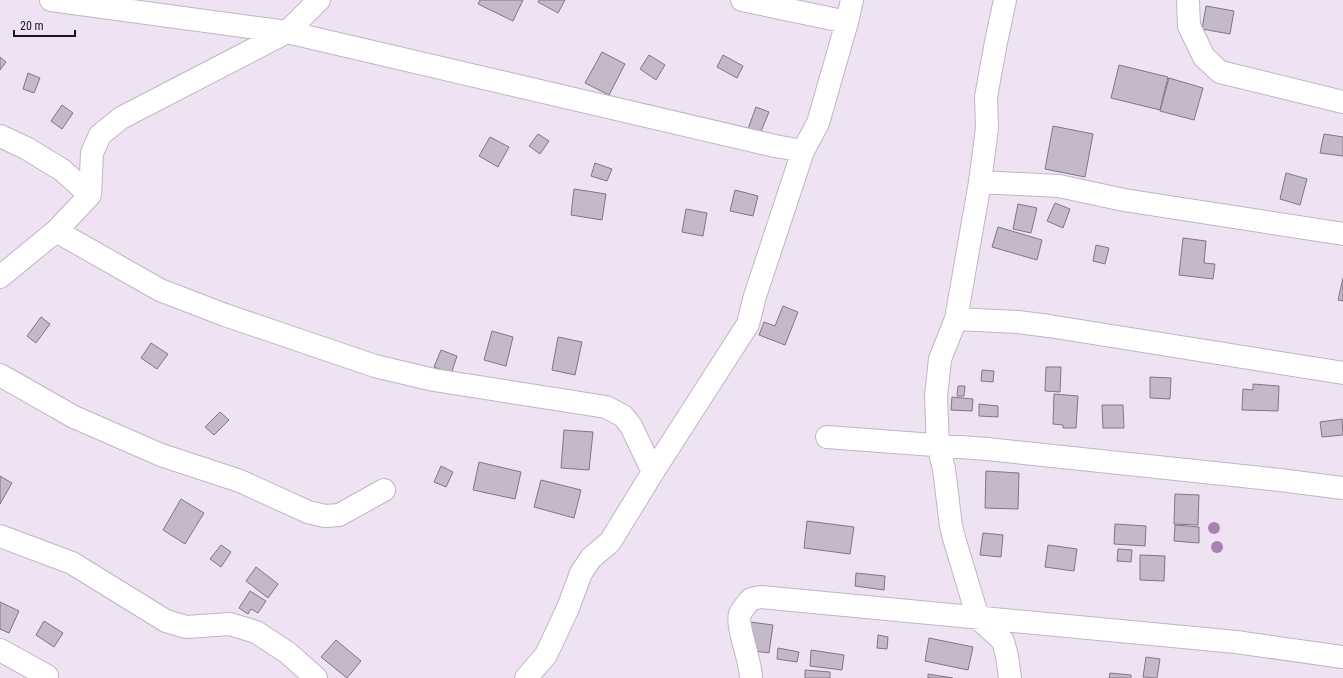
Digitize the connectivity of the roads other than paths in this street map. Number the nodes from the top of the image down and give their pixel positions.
1 (51, 0) edge
2 (319, 0) edge
3 (742, 0) edge
4 (852, 0) edge
5 (1005, 0) edge
6 (1188, 0) edge
7 (847, 22) junction
8 (287, 32) junction
9 (1343, 102) edge
10 (0, 136) edge
11 (803, 151) junction
12 (980, 182) junction
13 (90, 195) junction
14 (56, 231) junction
15 (1343, 234) edge
16 (0, 277) edge
17 (956, 319) junction
18 (1343, 373) edge
19 (0, 375) edge
20 (827, 437) dead end
21 (938, 445) junction
22 (653, 472) junction
23 (1343, 488) edge
24 (384, 490) dead end
25 (0, 536) edge
26 (978, 618) junction
27 (0, 650) edge
28 (1343, 657) edge
29 (47, 676) dead end
30 (316, 678) edge
31 (526, 678) edge
32 (751, 678) edge
33 (1010, 678) edge

1 - 8 street
2 - 8 street
3 - 7 street
4 - 7 street
5 - 12 street
6 - 9 street
7 - 11 street
8 - 11 street
8 - 13 street
10 - 13 street
11 - 22 street
12 - 15 street
12 - 17 street
13 - 14 street
14 - 16 street
14 - 22 street
17 - 18 street
17 - 21 street
19 - 24 street
20 - 21 street
21 - 23 street
21 - 26 street
22 - 31 street
25 - 30 street
26 - 28 street
26 - 32 street
26 - 33 street
27 - 29 street

